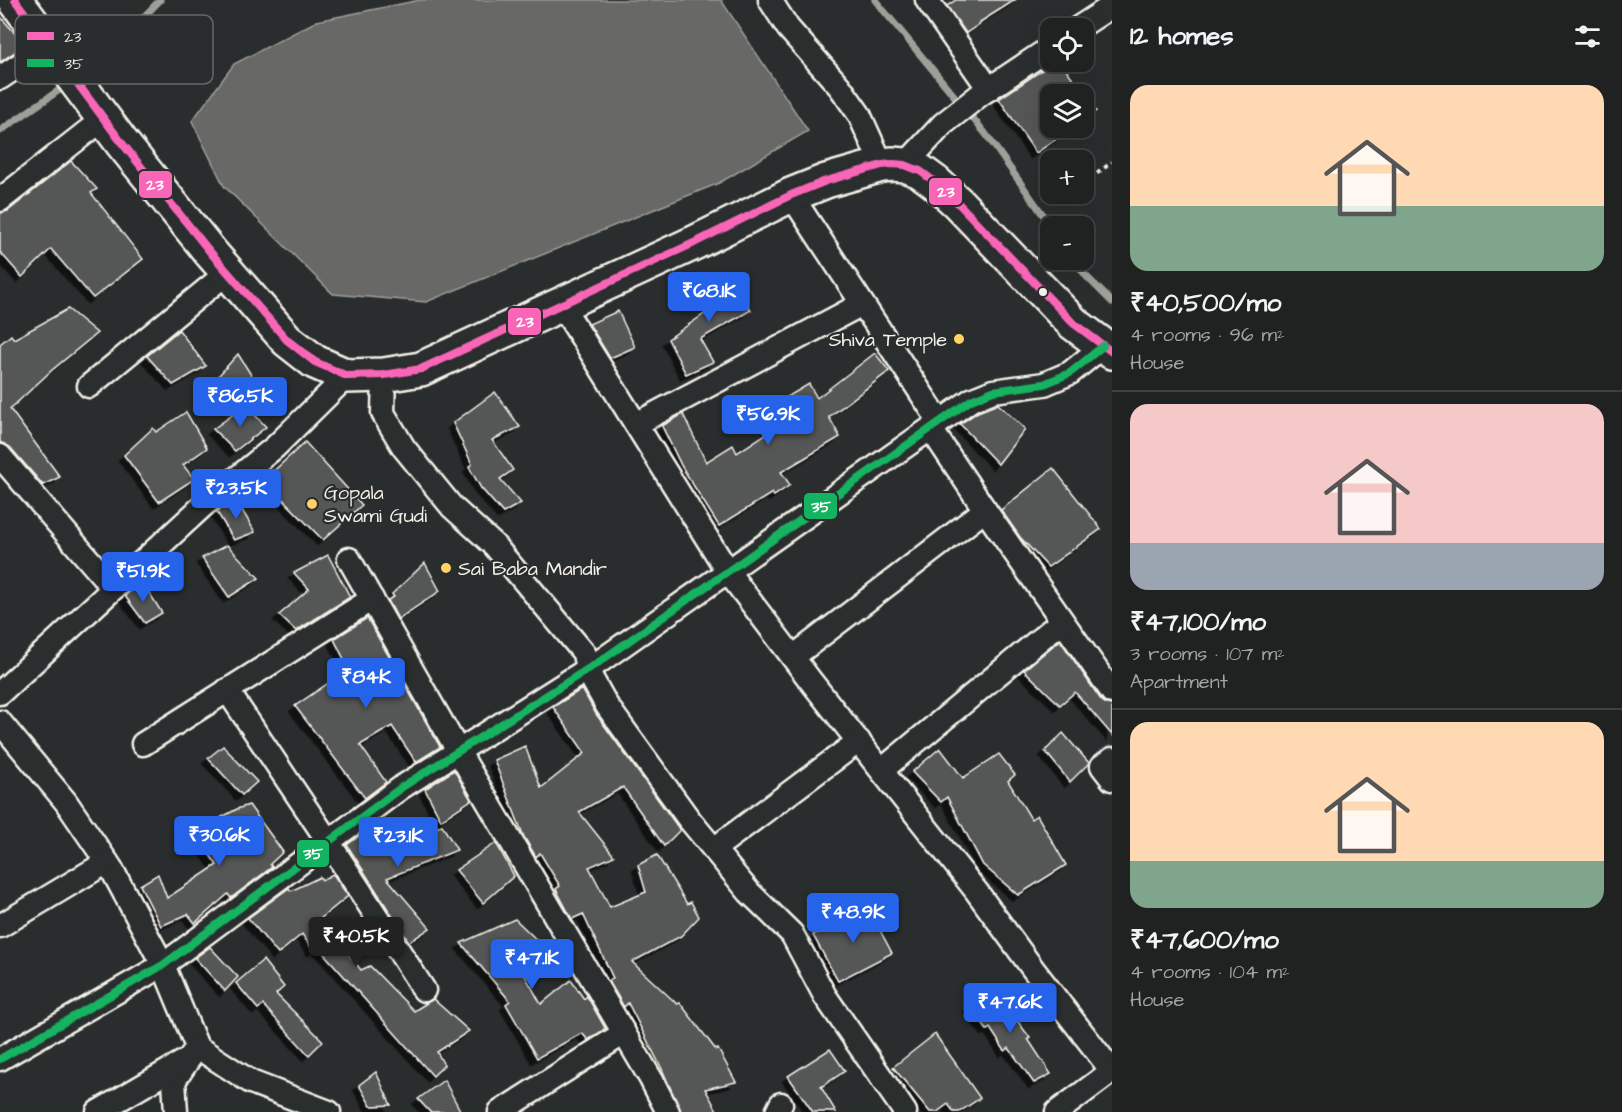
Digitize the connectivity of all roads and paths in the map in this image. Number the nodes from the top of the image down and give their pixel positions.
1 (15, 0) edge
2 (770, 0) edge
3 (927, 0) edge
4 (1112, 6) edge
5 (26, 15) edge
6 (1093, 18) edge
7 (1040, 55) edge
8 (15, 71) edge
9 (0, 78) edge
10 (77, 84) edge
11 (985, 91) junction
12 (95, 108) junction
13 (1112, 162) edge
14 (893, 165) junction
15 (1094, 176) edge
16 (791, 195) junction
17 (0, 200) edge
18 (228, 272) junction
19 (561, 304) junction
20 (862, 304) junction
21 (1108, 349) edge
22 (384, 375) junction
23 (347, 376) junction
24 (89, 386) dead end
25 (636, 424) junction
26 (936, 425) junction
27 (0, 456) edge
28 (985, 510) junction
29 (349, 559) dead end
30 (728, 572) junction
31 (112, 588) junction
32 (372, 600) junction
33 (1062, 621) junction
34 (793, 657) junction
35 (586, 669) junction
36 (227, 690) junction
37 (1112, 692) edge
38 (0, 693) edge
39 (0, 722) edge
40 (859, 741) junction
41 (142, 744) dead end
42 (458, 751) junction
43 (1112, 759) edge
44 (882, 770) junction
45 (1112, 779) edge
46 (328, 841) junction
47 (714, 849) junction
48 (107, 862) junction
49 (0, 926) edge
50 (163, 965) junction
51 (424, 990) dead end
52 (624, 1033) junction
53 (194, 1052) junction
54 (0, 1059) edge
55 (1112, 1071) edge
56 (98, 1112) edge
57 (176, 1112) edge
58 (329, 1112) edge
59 (500, 1112) edge
60 (668, 1112) edge
61 (905, 1112) edge
62 (1057, 1112) edge

1 - 5 main road
2 - 14 street
3 - 11 street
4 - 6 street
7 - 11 street
8 - 9 street
10 - 12 main road
11 - 14 street
12 - 17 street
12 - 18 main road
13 - 15 path
14 - 16 main road
14 - 21 main road
16 - 19 main road
16 - 20 street
18 - 23 main road
18 - 24 street
19 - 22 main road
19 - 25 street
20 - 25 street
20 - 26 street
21 - 26 street
22 - 23 main road
22 - 35 street
23 - 31 street
25 - 30 street
26 - 28 street
26 - 30 street
27 - 31 street
28 - 33 street
28 - 34 street
29 - 32 street
30 - 34 street
30 - 35 street
31 - 38 street
32 - 36 street
32 - 42 street
33 - 37 street
33 - 44 street
34 - 40 street
35 - 42 street
35 - 47 street
36 - 41 street
36 - 46 street
39 - 48 street
40 - 44 street
40 - 47 street
42 - 46 street
42 - 52 street
43 - 45 street
44 - 55 street
46 - 50 street
46 - 51 street
47 - 61 street
48 - 49 street
48 - 50 street
50 - 53 street
50 - 54 street
52 - 59 street
52 - 60 street
53 - 56 street
53 - 57 street
53 - 58 street
55 - 62 street

